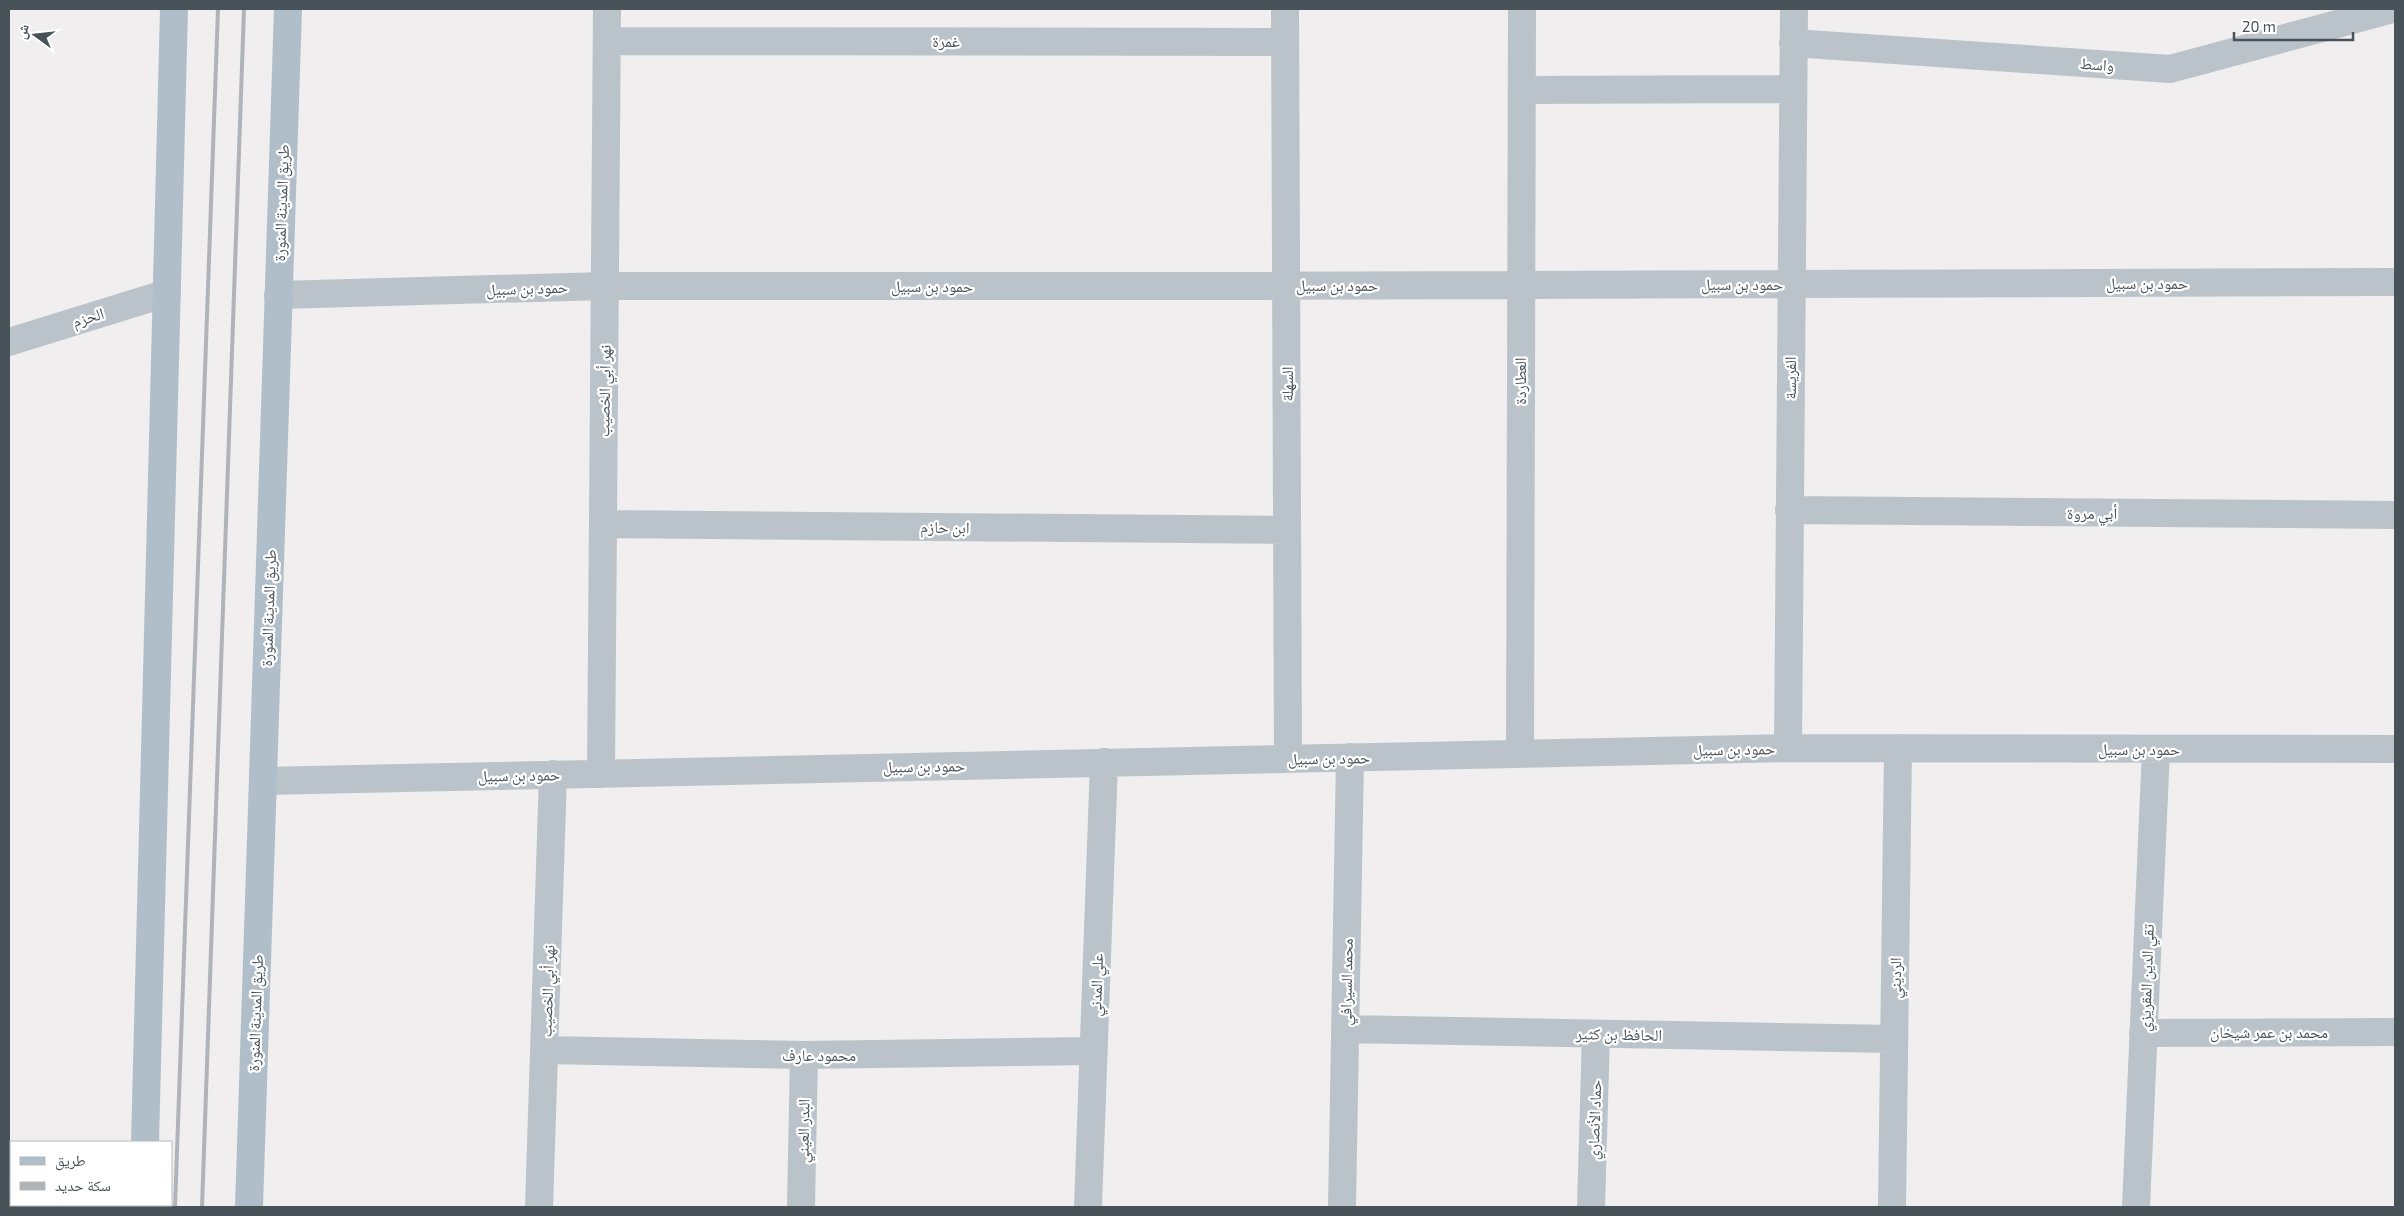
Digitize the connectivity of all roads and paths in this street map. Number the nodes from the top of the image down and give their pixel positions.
1 (174, 9) edge
2 (288, 9) edge
3 (608, 9) edge
4 (1285, 9) edge
5 (1522, 9) edge
6 (1794, 9) edge
7 (2393, 9) edge
8 (607, 41) junction
9 (1285, 42) junction
10 (1793, 43) junction
11 (1793, 89) junction
12 (1522, 90) junction
13 (2395, 282) edge
14 (1521, 284) junction
15 (1791, 284) junction
16 (1286, 285) junction
17 (605, 286) junction
18 (167, 293) junction
19 (278, 295) junction
20 (10, 338) edge
21 (1789, 510) junction
22 (2395, 515) edge
23 (603, 524) junction
24 (1287, 530) junction
25 (1788, 748) junction
26 (1898, 748) junction
27 (2156, 748) junction
28 (2395, 749) edge
29 (1520, 754) junction
30 (1350, 757) junction
31 (1288, 759) junction
32 (1104, 762) junction
33 (553, 774) junction
34 (601, 774) junction
35 (262, 781) junction
36 (1345, 1029) junction
37 (2395, 1032) edge
38 (2144, 1033) junction
39 (1596, 1034) junction
40 (1894, 1039) junction
41 (545, 1050) junction
42 (1093, 1051) junction
43 (804, 1055) junction
44 (145, 1141) edge
45 (249, 1207) edge
46 (539, 1207) edge
47 (801, 1207) edge
48 (1088, 1207) edge
49 (1342, 1207) edge
50 (1591, 1207) edge
51 (1892, 1207) edge
52 (2136, 1207) edge

1 - 18 main road
2 - 19 main road, طريق المدينة المنورة
3 - 8 street, نهر أبي الخصيب
4 - 9 street, السهلة
5 - 12 street, العطاردة
6 - 10 street, الفريسة
7 - 10 street, واسط
8 - 9 street, غمرة
8 - 17 street, نهر أبي الخصيب
9 - 16 street, السهلة
10 - 11 street, الفريسة
11 - 12 street
11 - 15 street, الفريسة
12 - 14 street, العطاردة
13 - 15 street, حمود بن سبيل
14 - 15 street, حمود بن سبيل
14 - 16 street, حمود بن سبيل
14 - 29 street, العطاردة
15 - 21 street, الفريسة
16 - 17 street, حمود بن سبيل
16 - 24 street, السهلة
17 - 19 street, حمود بن سبيل
17 - 23 street, نهر أبي الخصيب
18 - 20 street, الحزم
18 - 44 main road
19 - 35 main road, طريق المدينة المنورة
21 - 22 street, أبي مروة
21 - 25 street, الفريسة
23 - 24 street, ابن حازم
23 - 34 street, نهر أبي الخصيب
24 - 31 street, السهلة
25 - 26 street, حمود بن سبيل
25 - 29 street, حمود بن سبيل
26 - 27 street, حمود بن سبيل
26 - 40 street, الرديني
27 - 28 street, حمود بن سبيل
27 - 38 street, تقي الدين المقريزي
29 - 30 street, حمود بن سبيل
30 - 31 street, حمود بن سبيل
30 - 36 street, محمد السيرافي
31 - 32 street, حمود بن سبيل
32 - 34 street, حمود بن سبيل
32 - 42 street, علي المدني
33 - 34 street, حمود بن سبيل
33 - 35 street, حمود بن سبيل
33 - 41 street, نهر أبي الخصيب
35 - 45 main road, طريق المدينة المنورة
36 - 39 street, الحافظ بن كثير
36 - 49 street, محمد السيرافي
37 - 38 street, محمد بن عمر شيخان
38 - 52 street, تقي الدين المقريزي
39 - 40 street, الحافظ بن كثير
39 - 50 street, حماد الأنصاري
40 - 51 street, الرديني
41 - 43 street, محمود عارف
41 - 46 street, نهر أبي الخصيب
42 - 43 street, محمود عارف
42 - 48 street, علي المدني
43 - 47 street, البدر العيني

